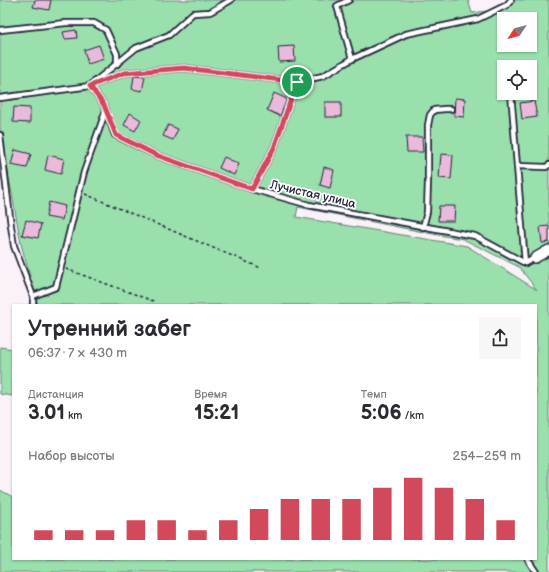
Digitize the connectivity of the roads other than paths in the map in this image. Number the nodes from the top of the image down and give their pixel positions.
1 (231, 0) edge
2 (348, 0) edge
3 (511, 0) edge
4 (0, 30) edge
5 (352, 59) junction
6 (117, 64) junction
7 (297, 82) junction
8 (90, 86) junction
9 (0, 98) edge
10 (512, 100) edge
11 (451, 109) dead end
12 (106, 110) junction
13 (0, 135) edge
14 (549, 165) edge
15 (518, 166) junction
16 (252, 189) junction
17 (423, 227) junction
18 (549, 250) edge
19 (535, 258) joint
20 (525, 263) junction
21 (33, 296) junction
22 (33, 304) edge
23 (528, 560) dead end
24 (536, 572) edge

1 - 6 lane
2 - 5 lane
3 - 5 lane
4 - 6 lane
5 - 7 lane
6 - 8 lane
7 - 8 lane
7 - 16 lane
8 - 9 lane
8 - 12 lane, Лучистая улица
10 - 15 lane
11 - 17 lane
12 - 16 lane, Лучистая улица
12 - 21 lane
13 - 21 lane
14 - 15 lane
15 - 20 lane
16 - 17 lane, Лучистая улица
17 - 20 lane, Лучистая улица
18 - 19 street
19 - 20 lane
21 - 22 lane
23 - 24 lane

